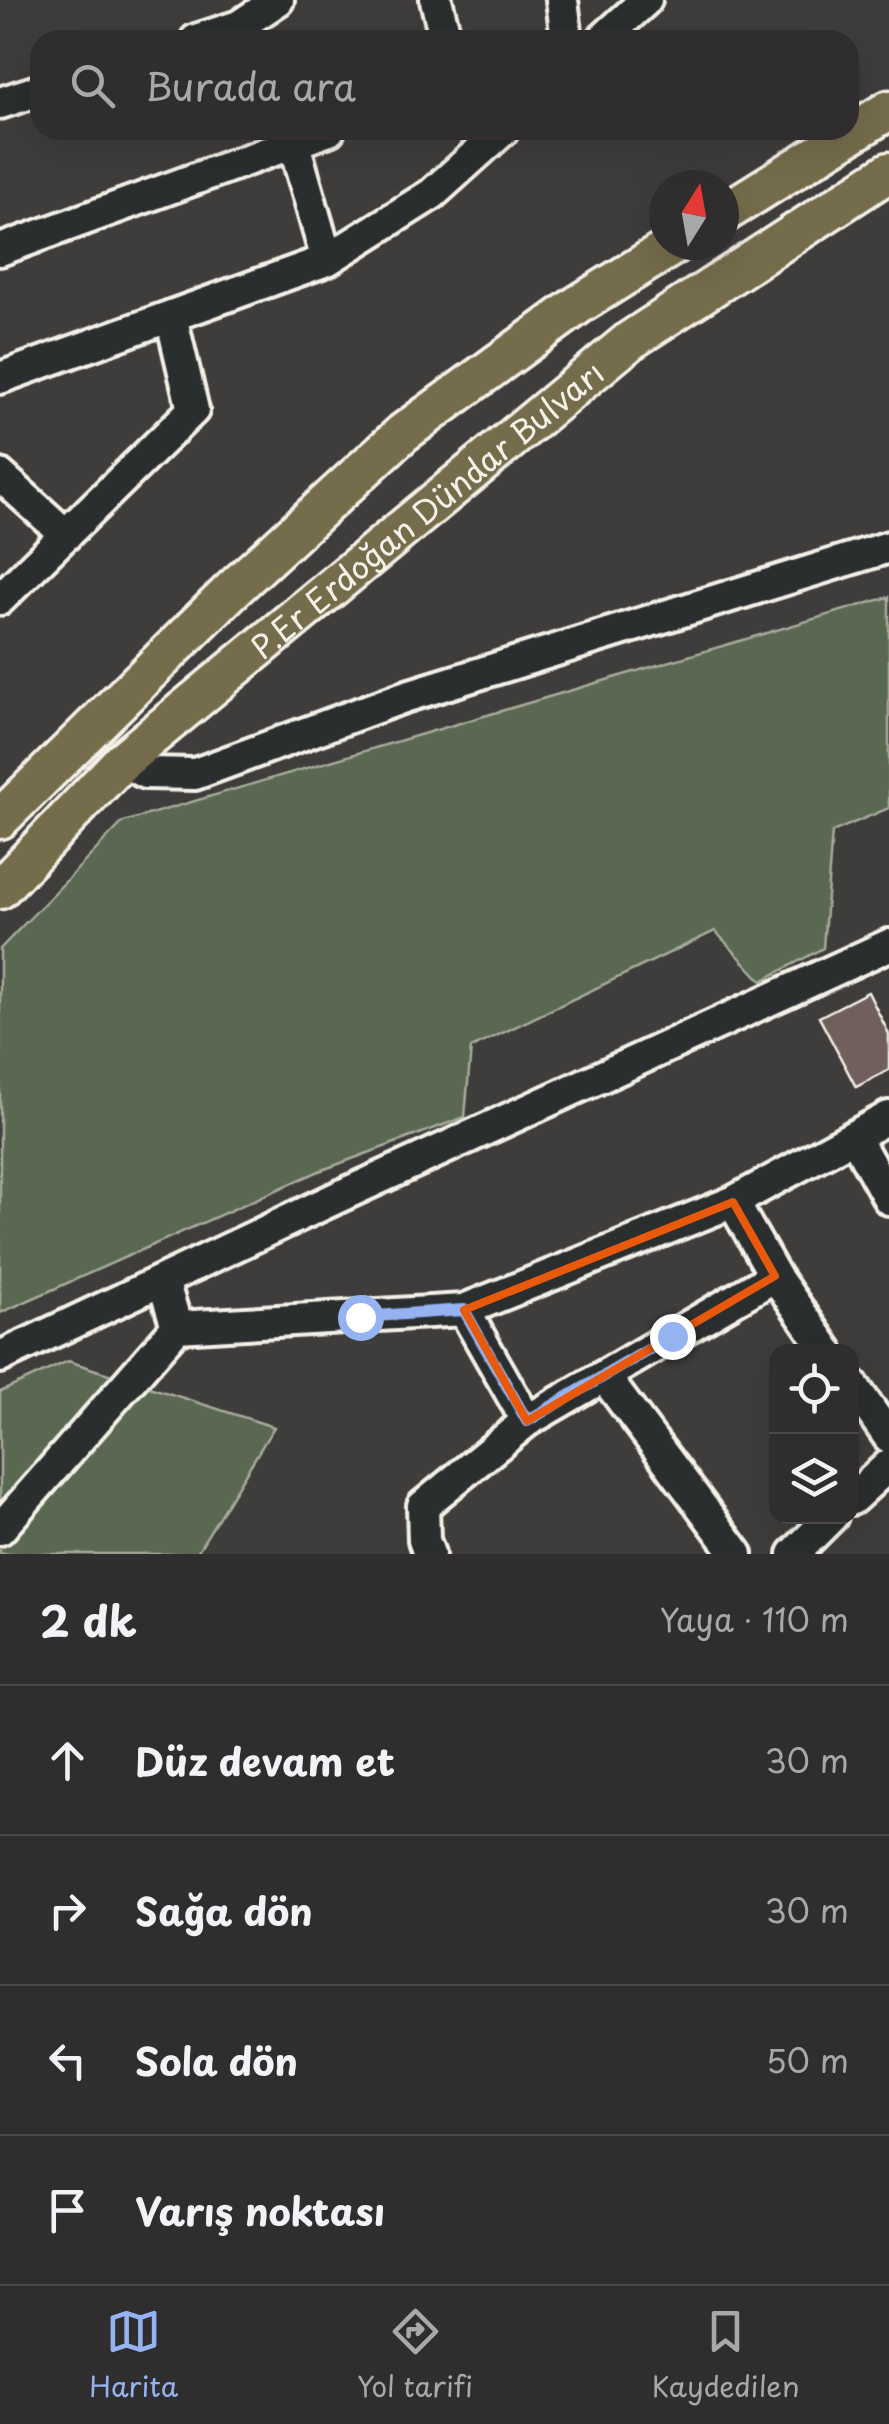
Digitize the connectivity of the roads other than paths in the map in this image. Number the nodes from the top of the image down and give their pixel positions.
1 (278, 0) edge
2 (436, 0) edge
3 (562, 0) edge
4 (646, 0) edge
5 (238, 22) edge
6 (444, 30) edge
7 (566, 30) edge
8 (613, 30) edge
9 (30, 93) edge
10 (0, 103) edge
11 (889, 110) edge
12 (859, 129) edge
13 (283, 140) edge
14 (294, 140) edge
15 (841, 140) edge
16 (473, 142) edge
17 (889, 172) edge
18 (739, 204) edge
19 (0, 250) edge
20 (327, 260) junction
21 (650, 260) edge
22 (171, 316) junction
23 (0, 378) edge
24 (0, 475) edge
25 (66, 536) junction
26 (889, 547) edge
27 (0, 599) edge
28 (122, 761) junction
29 (0, 819) edge
30 (0, 889) edge
31 (889, 945) edge
32 (889, 1117) edge
33 (854, 1136) junction
34 (889, 1199) edge
35 (733, 1202) junction
36 (775, 1276) junction
37 (162, 1280) junction
38 (464, 1310) junction
39 (177, 1327) junction
40 (822, 1344) edge
41 (0, 1357) edge
42 (604, 1376) junction
43 (859, 1394) edge
44 (527, 1421) junction
45 (889, 1437) edge
46 (889, 1465) edge
47 (859, 1492) edge
48 (824, 1524) edge
49 (0, 1530) edge
50 (429, 1554) edge
51 (736, 1554) edge
52 (794, 1554) edge

1 - 5 street
2 - 6 street
3 - 7 street
4 - 8 street
9 - 10 street
11 - 12 main road
13 - 19 street
14 - 20 street
15 - 18 main road
16 - 20 street
17 - 28 main road, P.Er Erdoğan Dündar Bulvarı
20 - 22 street
21 - 29 main road, P.Er Erdoğan Dündar Bulvarı
22 - 23 street
22 - 25 street
24 - 25 street
25 - 27 street
26 - 28 street
28 - 30 main road, P.Er Erdoğan Dündar Bulvarı
31 - 37 street
32 - 33 street
33 - 34 street
33 - 35 street
35 - 36 street
35 - 38 street
36 - 40 street
36 - 42 street
37 - 39 street
37 - 41 street
38 - 39 street
38 - 44 street
39 - 49 street
42 - 44 street
42 - 51 street
43 - 45 street
44 - 50 street
46 - 47 street
48 - 52 street

